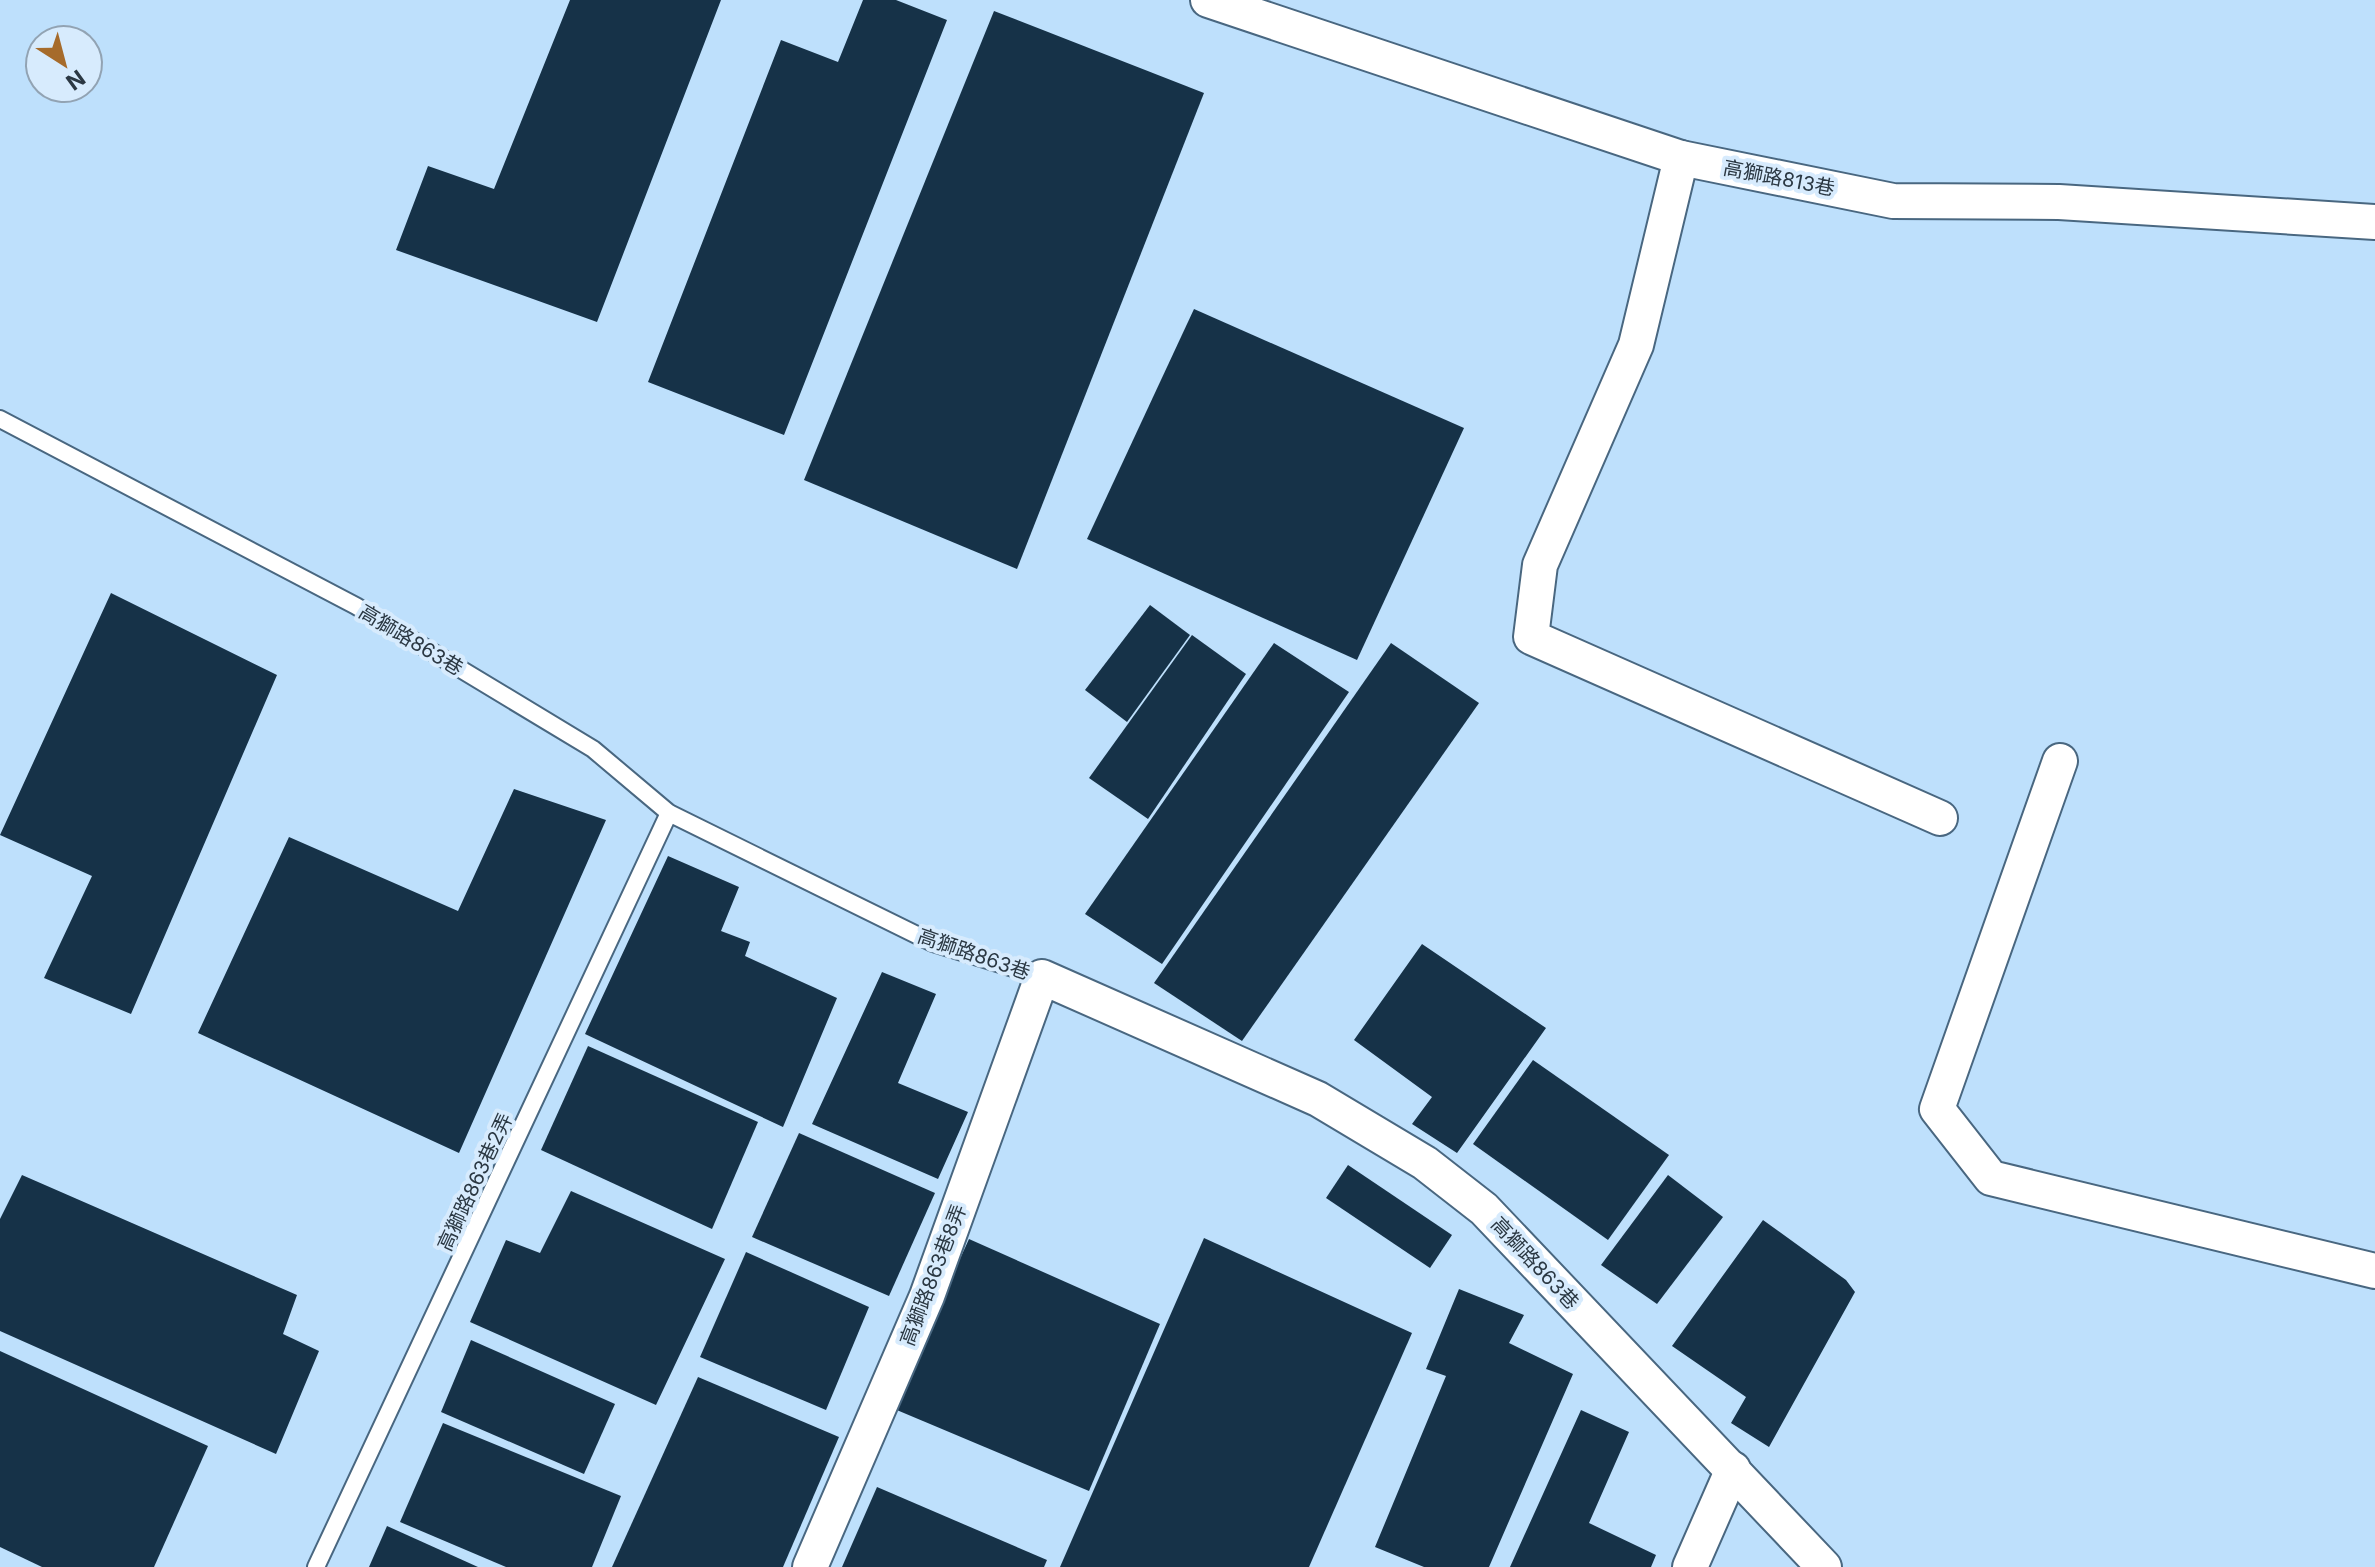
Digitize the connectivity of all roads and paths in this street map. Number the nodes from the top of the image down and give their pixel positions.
1 (1208, 0) edge
2 (1681, 158) junction
3 (2375, 222) edge
4 (0, 419) edge
5 (2060, 761) dead end
6 (669, 813) junction
7 (1940, 818) dead end
8 (1042, 977) junction
9 (2375, 1271) edge
10 (1733, 1469) junction
11 (316, 1567) edge
12 (810, 1567) edge
13 (1690, 1567) edge
14 (1824, 1567) edge

1 - 2 street, 高獅路813巷
2 - 3 street, 高獅路813巷
2 - 7 street
4 - 6 lane, 高獅路863巷
5 - 9 street
6 - 8 lane, 高獅路863巷
6 - 11 lane, 高獅路863巷2弄
8 - 10 street, 高獅路863巷
8 - 12 street, 高獅路863巷8弄
10 - 13 street
10 - 14 street, 高獅路863巷

